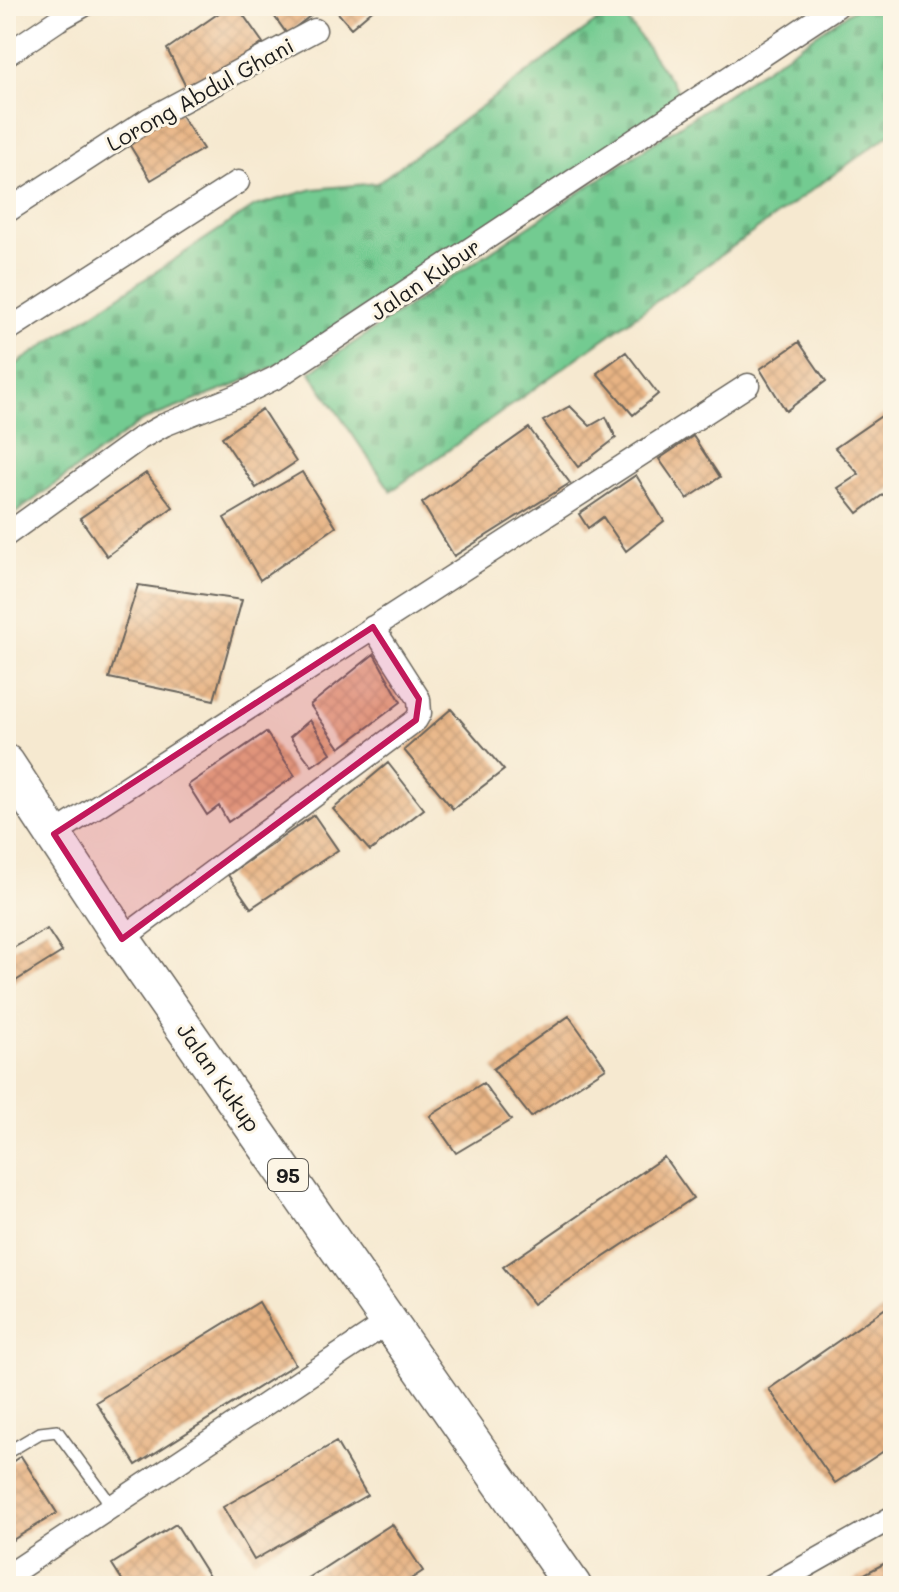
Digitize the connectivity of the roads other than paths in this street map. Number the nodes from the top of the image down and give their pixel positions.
1 (83, 6) edge
2 (837, 6) edge
3 (315, 30) dead end
4 (6, 55) edge
5 (238, 182) dead end
6 (6, 212) edge
7 (6, 331) edge
8 (748, 385) dead end
9 (6, 535) edge
10 (373, 627) junction
11 (6, 763) edge
12 (54, 834) junction
13 (122, 939) junction
14 (390, 1321) junction
15 (6, 1453) edge
16 (112, 1506) junction
17 (893, 1517) edge
18 (6, 1577) edge
19 (573, 1586) edge
20 (771, 1586) edge

1 - 4 street
2 - 9 street, Jalan Kubur
3 - 6 street, Lorong Abdul Ghani
5 - 7 street
8 - 10 street
10 - 12 street
10 - 13 street
11 - 12 main road, Jalan Kukup / 95
12 - 13 main road, Jalan Kukup / 95
13 - 14 main road, Jalan Kukup / 95
14 - 16 street
14 - 19 main road, Jalan Kukup / 95
15 - 16 lane
16 - 18 street
17 - 20 street

